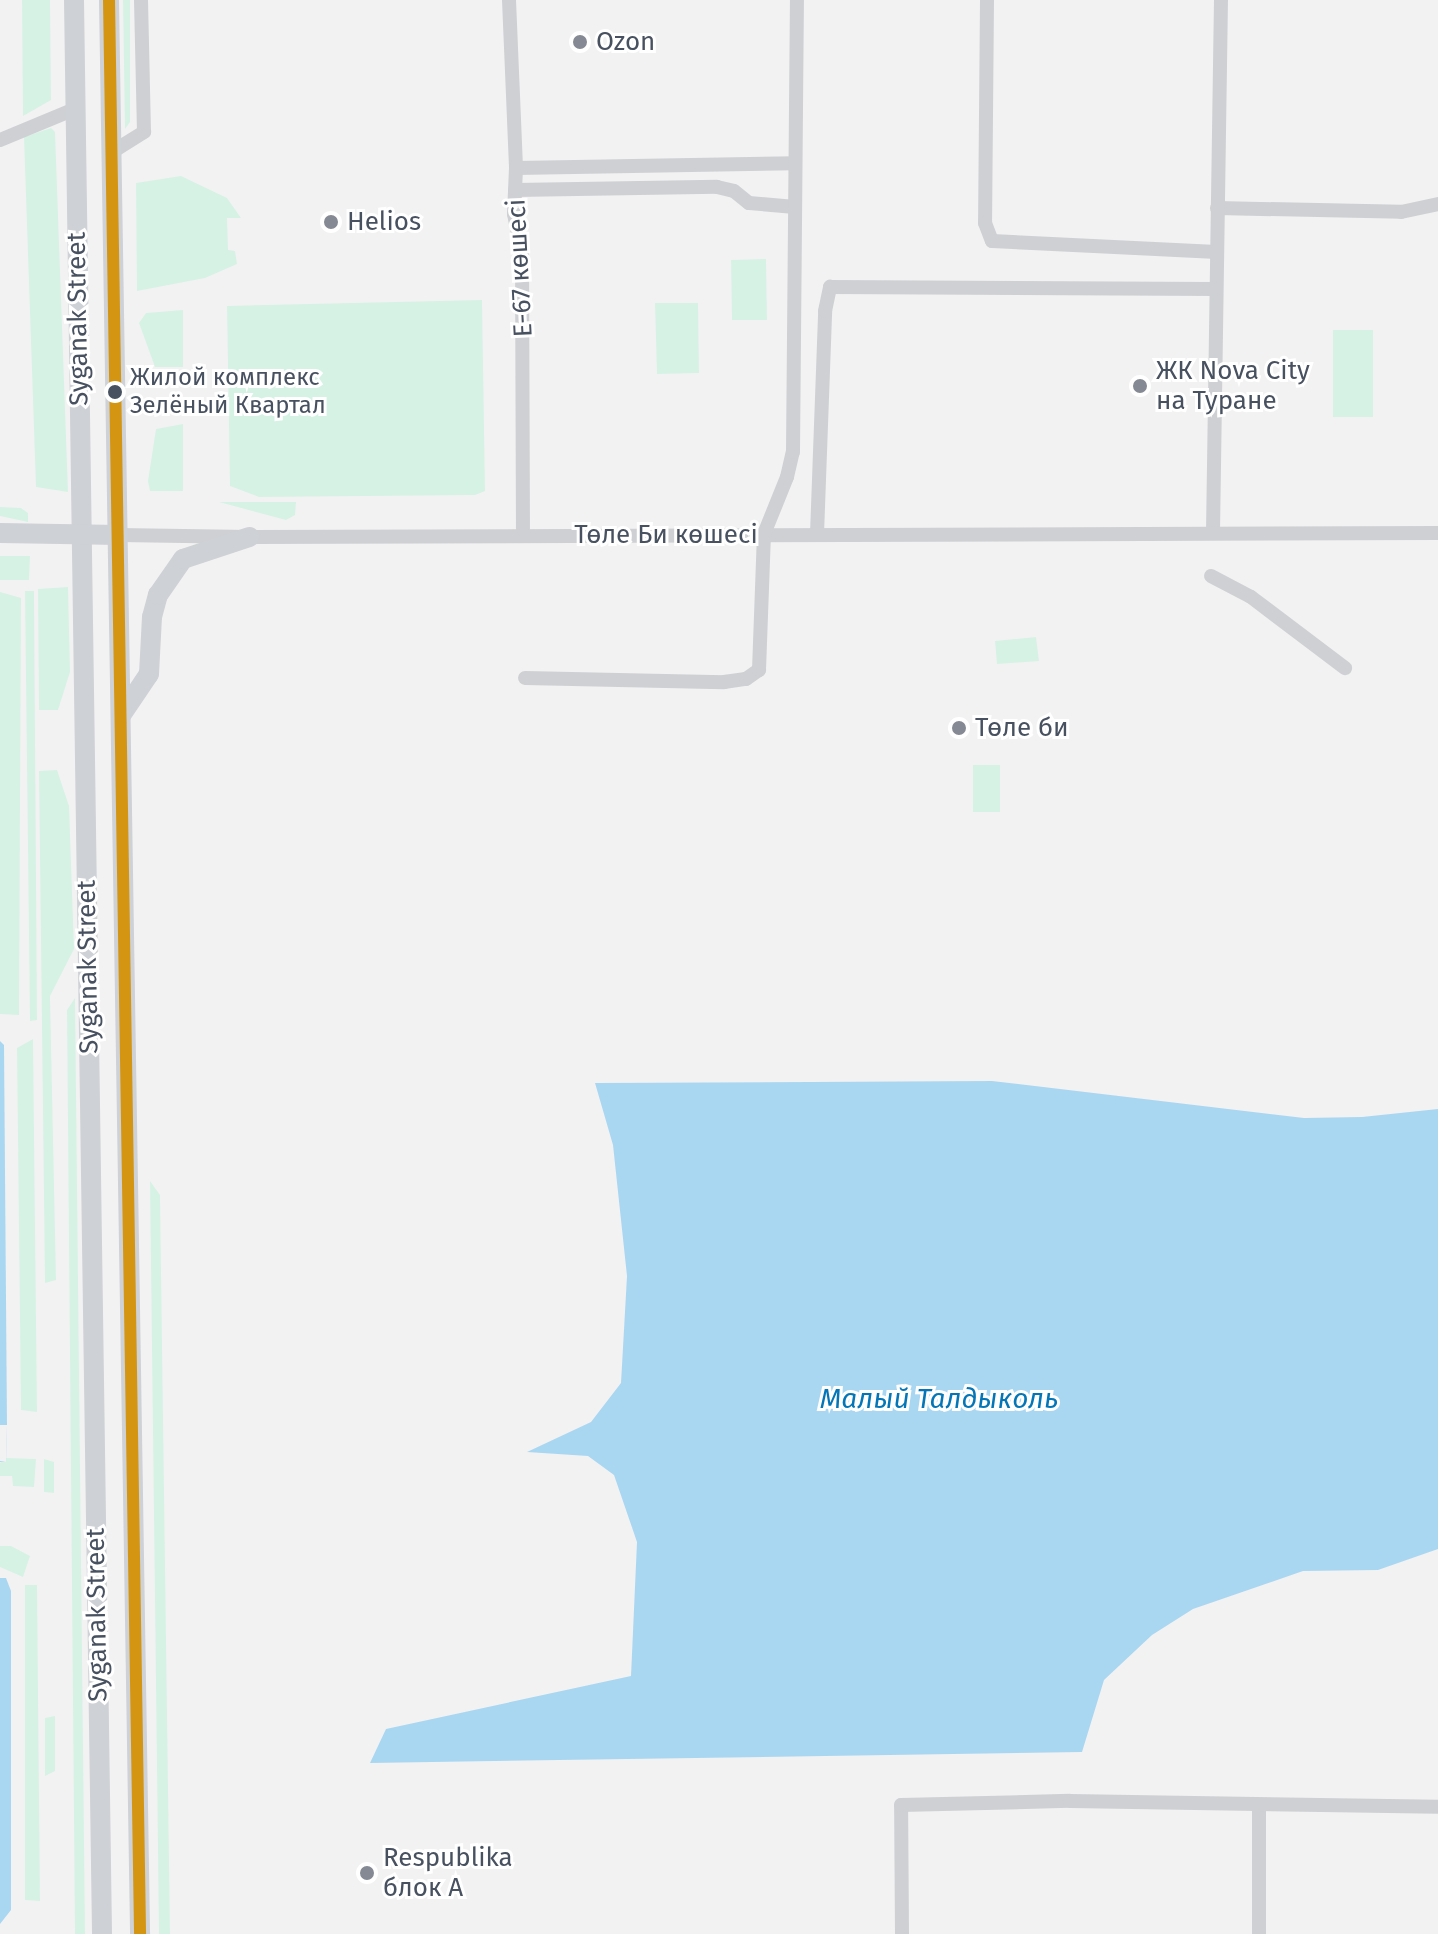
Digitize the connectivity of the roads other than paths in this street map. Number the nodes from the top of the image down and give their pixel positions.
1 (74, 0) edge
2 (109, 0) edge
3 (141, 0) edge
4 (509, 0) edge
5 (797, 0) edge
6 (987, 0) edge
7 (1221, 0) edge
8 (75, 109) junction
9 (0, 140) edge
10 (112, 152) junction
11 (795, 163) junction
12 (516, 168) junction
13 (515, 190) junction
14 (1438, 204) edge
15 (795, 207) junction
16 (1217, 208) junction
17 (1217, 252) junction
18 (1216, 289) junction
19 (1213, 532) junction
20 (0, 533) edge
21 (1438, 533) edge
22 (81, 534) junction
23 (764, 534) junction
24 (817, 534) junction
25 (119, 535) junction
26 (523, 536) junction
27 (249, 537) junction
28 (1211, 576) dead end
29 (1345, 668) dead end
30 (525, 678) dead end
31 (122, 714) junction
32 (1259, 1805) junction
33 (1438, 1807) edge
34 (102, 1934) edge
35 (140, 1934) edge
36 (902, 1934) edge
37 (1259, 1934) edge

1 - 8 main road, Syganak Street
2 - 10 main road, Syganak Street
3 - 10 street
4 - 12 street, Е-67 көшесі
5 - 11 street
6 - 17 street
7 - 16 street
8 - 9 street
8 - 22 main road, Syganak Street
10 - 25 main road, Syganak Street
11 - 12 street
11 - 15 street
12 - 13 street, Е-67 көшесі
13 - 15 street
13 - 26 street, Е-67 көшесі
14 - 16 street
15 - 23 street
16 - 17 street
17 - 18 street
18 - 19 street
18 - 24 street
19 - 21 street, Төле Би көшесі
19 - 24 street, Төле Би көшесі
20 - 22 main road
22 - 25 main road
22 - 34 main road, Syganak Street
23 - 24 street, Төле Би көшесі
23 - 26 street, Төле Би көшесі
23 - 30 street
25 - 27 street, Төле Би көшесі
25 - 31 main road, Syganak Street
26 - 27 street, Төле Би көшесі
27 - 31 main road
28 - 29 street
31 - 35 main road, Syganak Street
32 - 33 street
32 - 36 street
32 - 37 street

